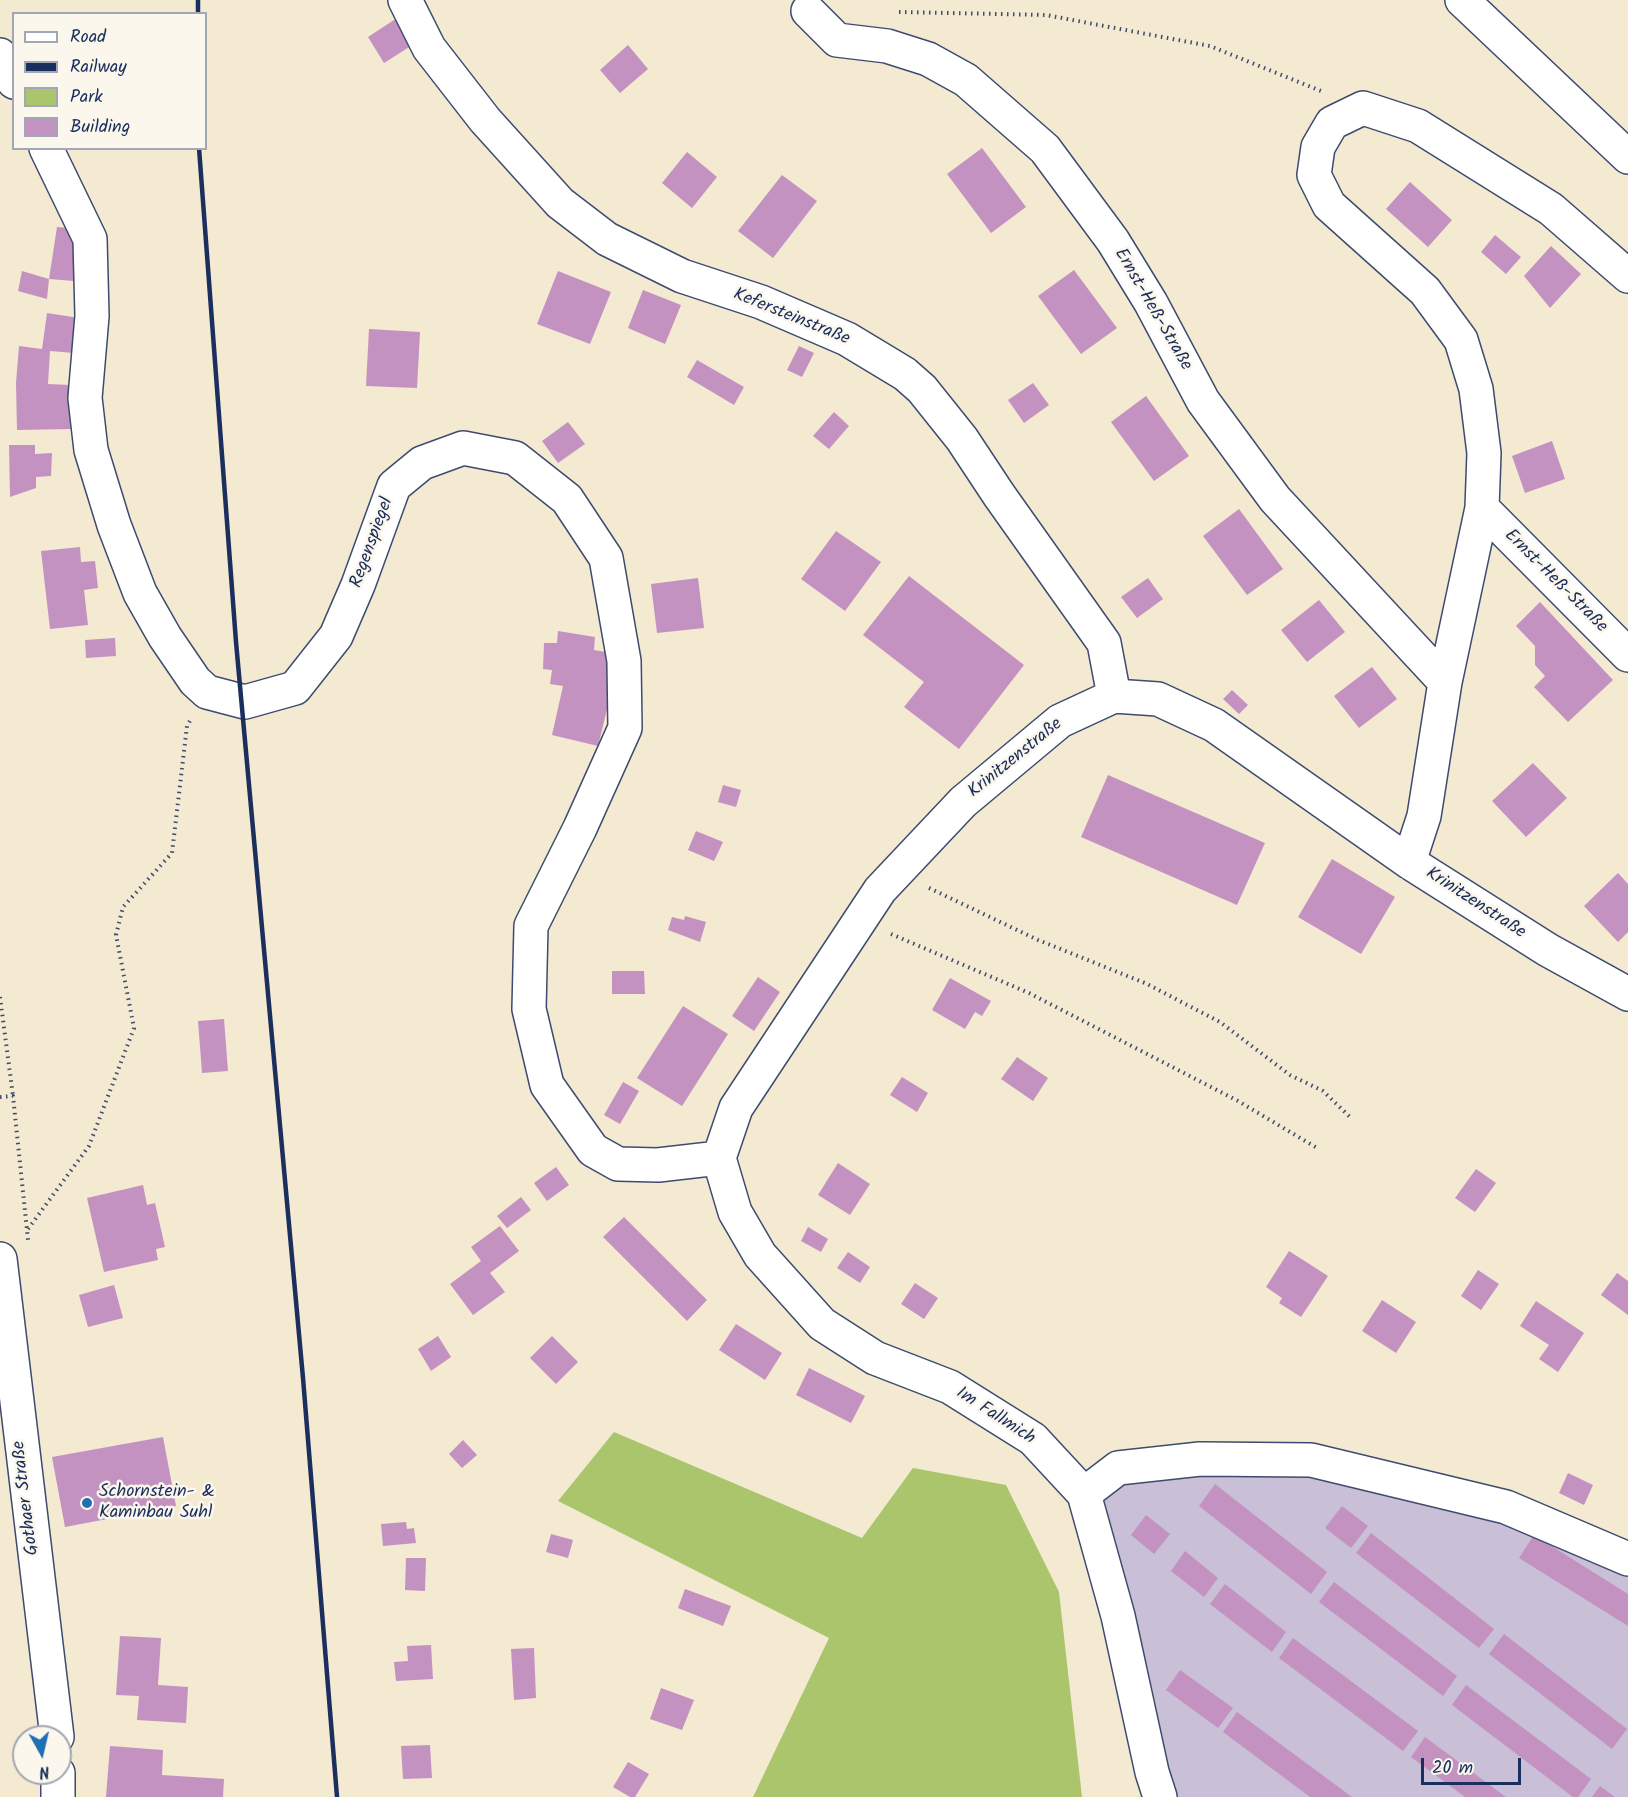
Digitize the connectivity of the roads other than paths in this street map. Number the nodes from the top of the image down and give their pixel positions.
1 (405, 0) edge
2 (1462, 0) edge
3 (808, 11) dead end
4 (0, 55) edge
5 (12, 78) edge
6 (47, 150) edge
7 (1628, 157) edge
8 (1628, 276) edge
9 (1482, 508) junction
10 (1628, 655) edge
11 (1445, 682) junction
12 (1114, 696) junction
13 (1408, 862) junction
14 (1628, 994) edge
15 (720, 1158) junction
16 (0, 1259) edge
17 (1084, 1494) junction
18 (1628, 1559) edge
19 (56, 1725) edge
20 (1160, 1797) edge

1 - 12 street, Kefersteinstraße
2 - 7 street
3 - 11 street, Ernst-Heß-Straße
4 - 5 street
6 - 15 street, Regenspiegel
8 - 9 street, Ernst-Heß-Straße
9 - 10 street, Ernst-Heß-Straße
9 - 11 street, Ernst-Heß-Straße
11 - 13 street, Ernst-Heß-Straße
12 - 13 street, Krinitzenstraße
12 - 15 street, Krinitzenstraße
13 - 14 street, Krinitzenstraße
15 - 17 street, Im Fallmich
16 - 19 street, Gothaer Straße
17 - 18 street
17 - 20 street, Im Fallmich

